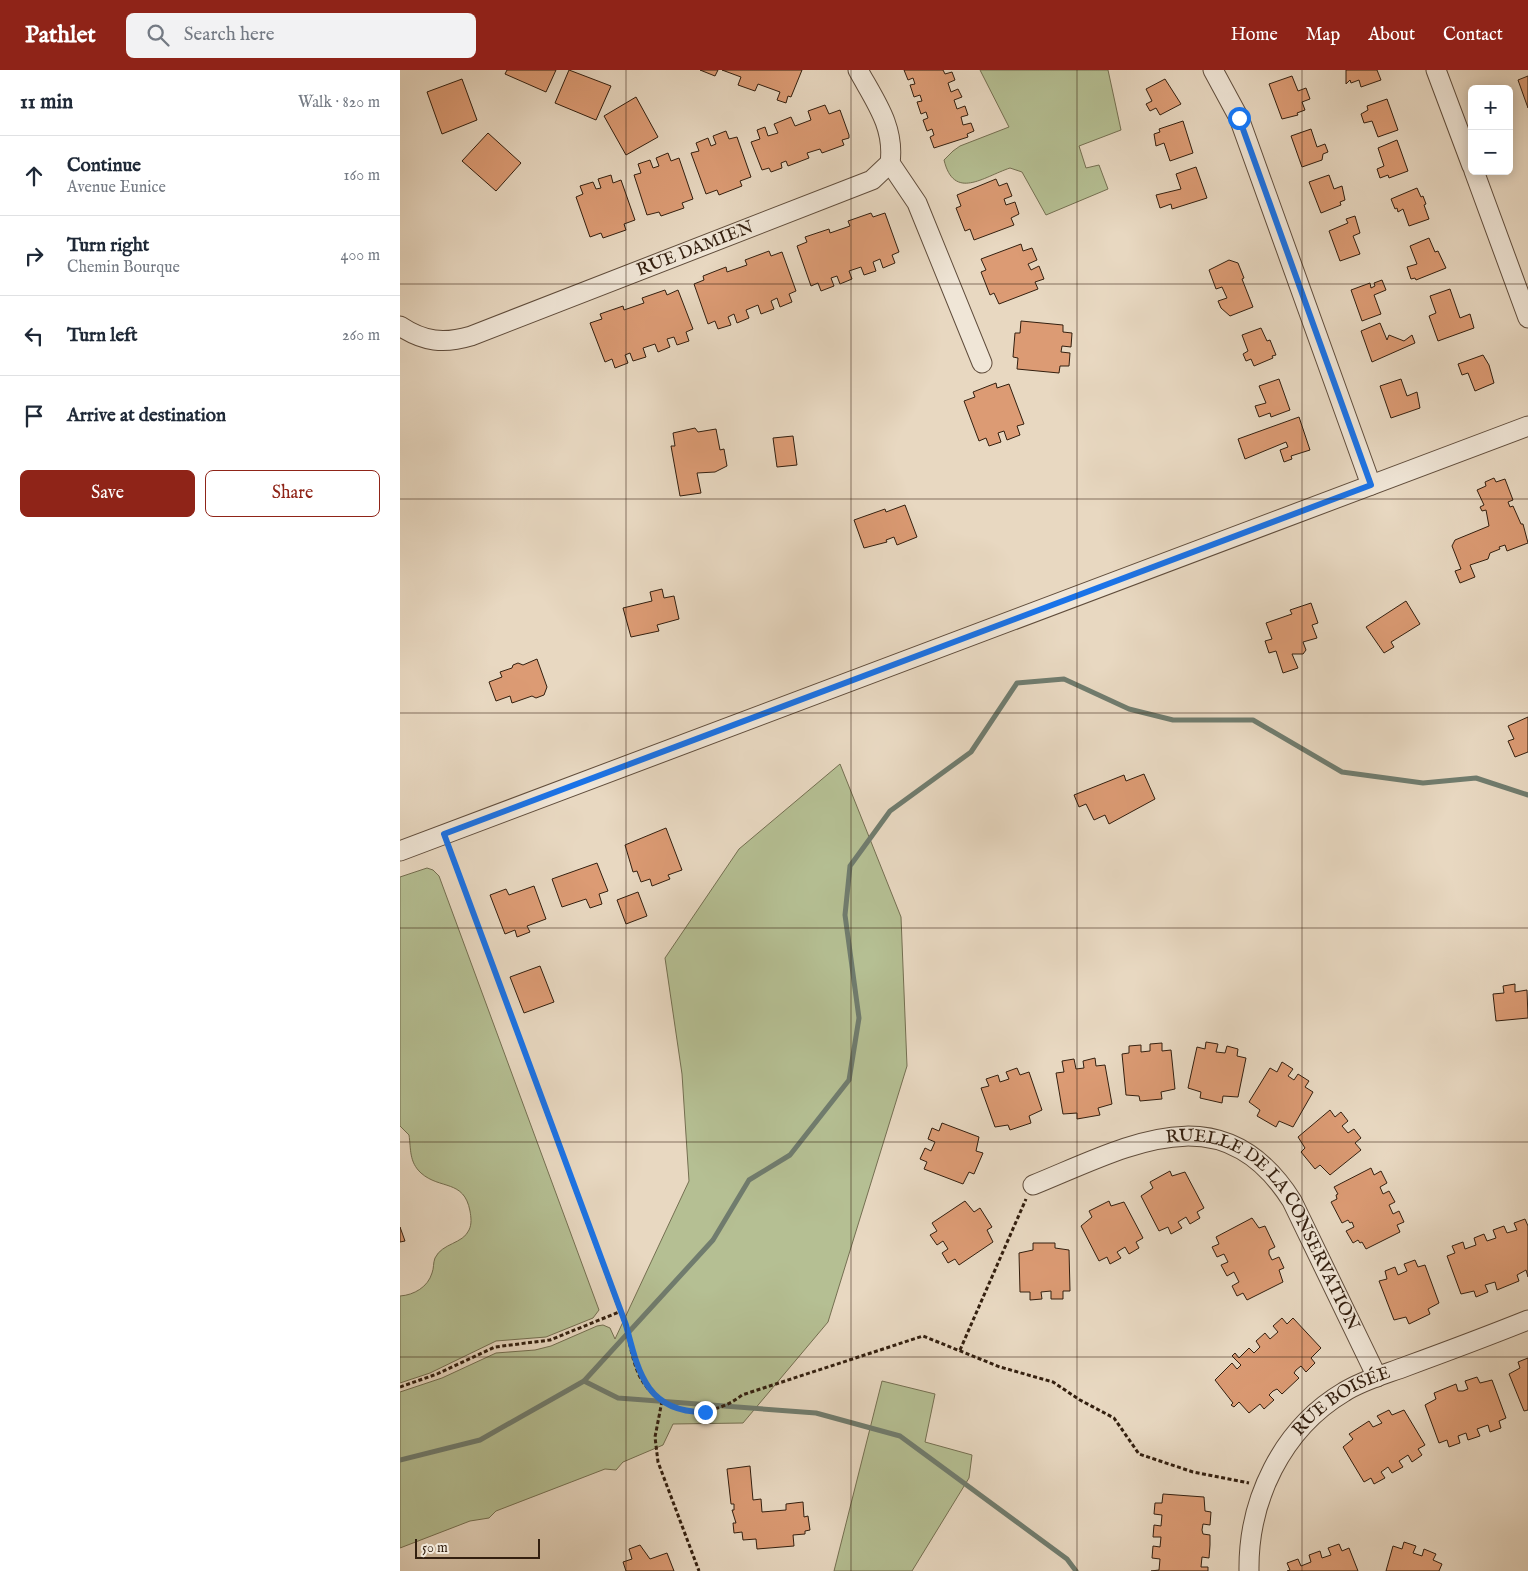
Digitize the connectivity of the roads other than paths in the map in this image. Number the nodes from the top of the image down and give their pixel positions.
1 (858, 70) edge
2 (1212, 70) edge
3 (1436, 70) edge
4 (1468, 155) edge
5 (890, 163) junction
6 (1475, 175) edge
7 (1528, 318) edge
8 (400, 326) edge
9 (982, 363) dead end
10 (1528, 426) edge
11 (1371, 485) junction
12 (400, 851) edge
13 (1033, 1185) road end
14 (1528, 1320) edge
15 (1377, 1377) junction
16 (1249, 1571) edge

1 - 5 street
2 - 11 street
3 - 4 street
5 - 8 street, RUE DAMIEN
5 - 9 street
6 - 7 street
10 - 11 street
11 - 12 street
13 - 15 street, RUELLE DE LA CONSERVATION
14 - 15 street, RUE BOISÉE
15 - 16 street, RUE BOISÉE

